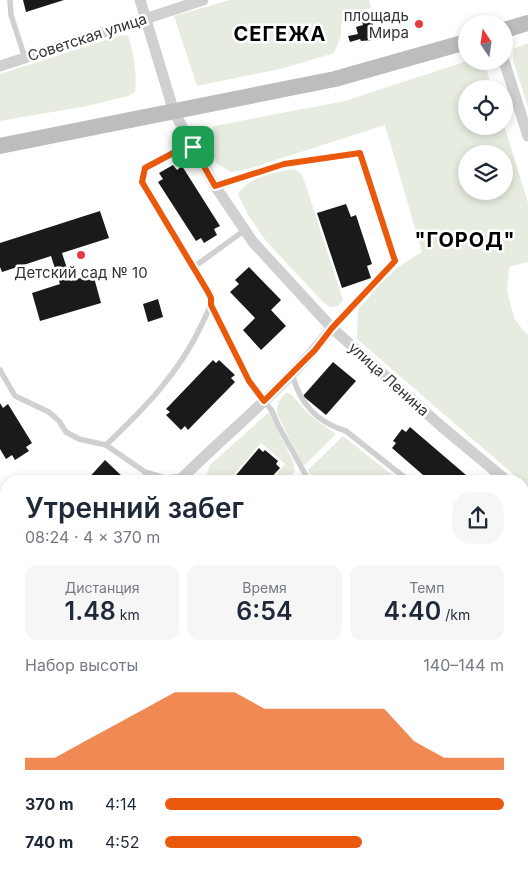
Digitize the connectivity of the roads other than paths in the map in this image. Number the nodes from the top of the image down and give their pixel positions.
1 (10, 0) edge
2 (140, 0) edge
3 (202, 0) edge
4 (146, 18) junction
5 (458, 44) edge
6 (25, 58) junction
7 (0, 66) edge
8 (507, 70) edge
9 (174, 112) junction
10 (528, 136) edge
11 (0, 146) edge
12 (193, 147) junction
13 (215, 186) junction
14 (245, 230) junction
15 (194, 267) junction
16 (211, 305) junction
17 (332, 328) junction
18 (0, 370) edge
19 (292, 374) junction
20 (264, 401) junction
21 (106, 445) junction
22 (145, 472) junction
23 (146, 475) edge
24 (155, 475) edge
25 (190, 475) edge
26 (306, 475) edge
27 (401, 475) edge
28 (500, 475) edge

1 - 6 lane
2 - 4 street, улица Ленина
3 - 4 street, Советская улица
4 - 6 street, Советская улица
4 - 9 street, улица Ленина
5 - 9 street
6 - 7 street, Советская улица
8 - 10 street
9 - 11 street
9 - 12 street, улица Ленина
12 - 13 street, улица Ленина
12 - 15 lane
13 - 14 street, улица Ленина
13 - 17 lane
14 - 15 lane
14 - 17 street, улица Ленина
15 - 16 lane
16 - 20 lane
16 - 21 lane
17 - 19 street
17 - 28 street, улица Ленина
18 - 21 lane
19 - 20 street
19 - 27 lane
20 - 25 street
20 - 26 lane
21 - 22 lane
22 - 23 lane
22 - 24 lane

